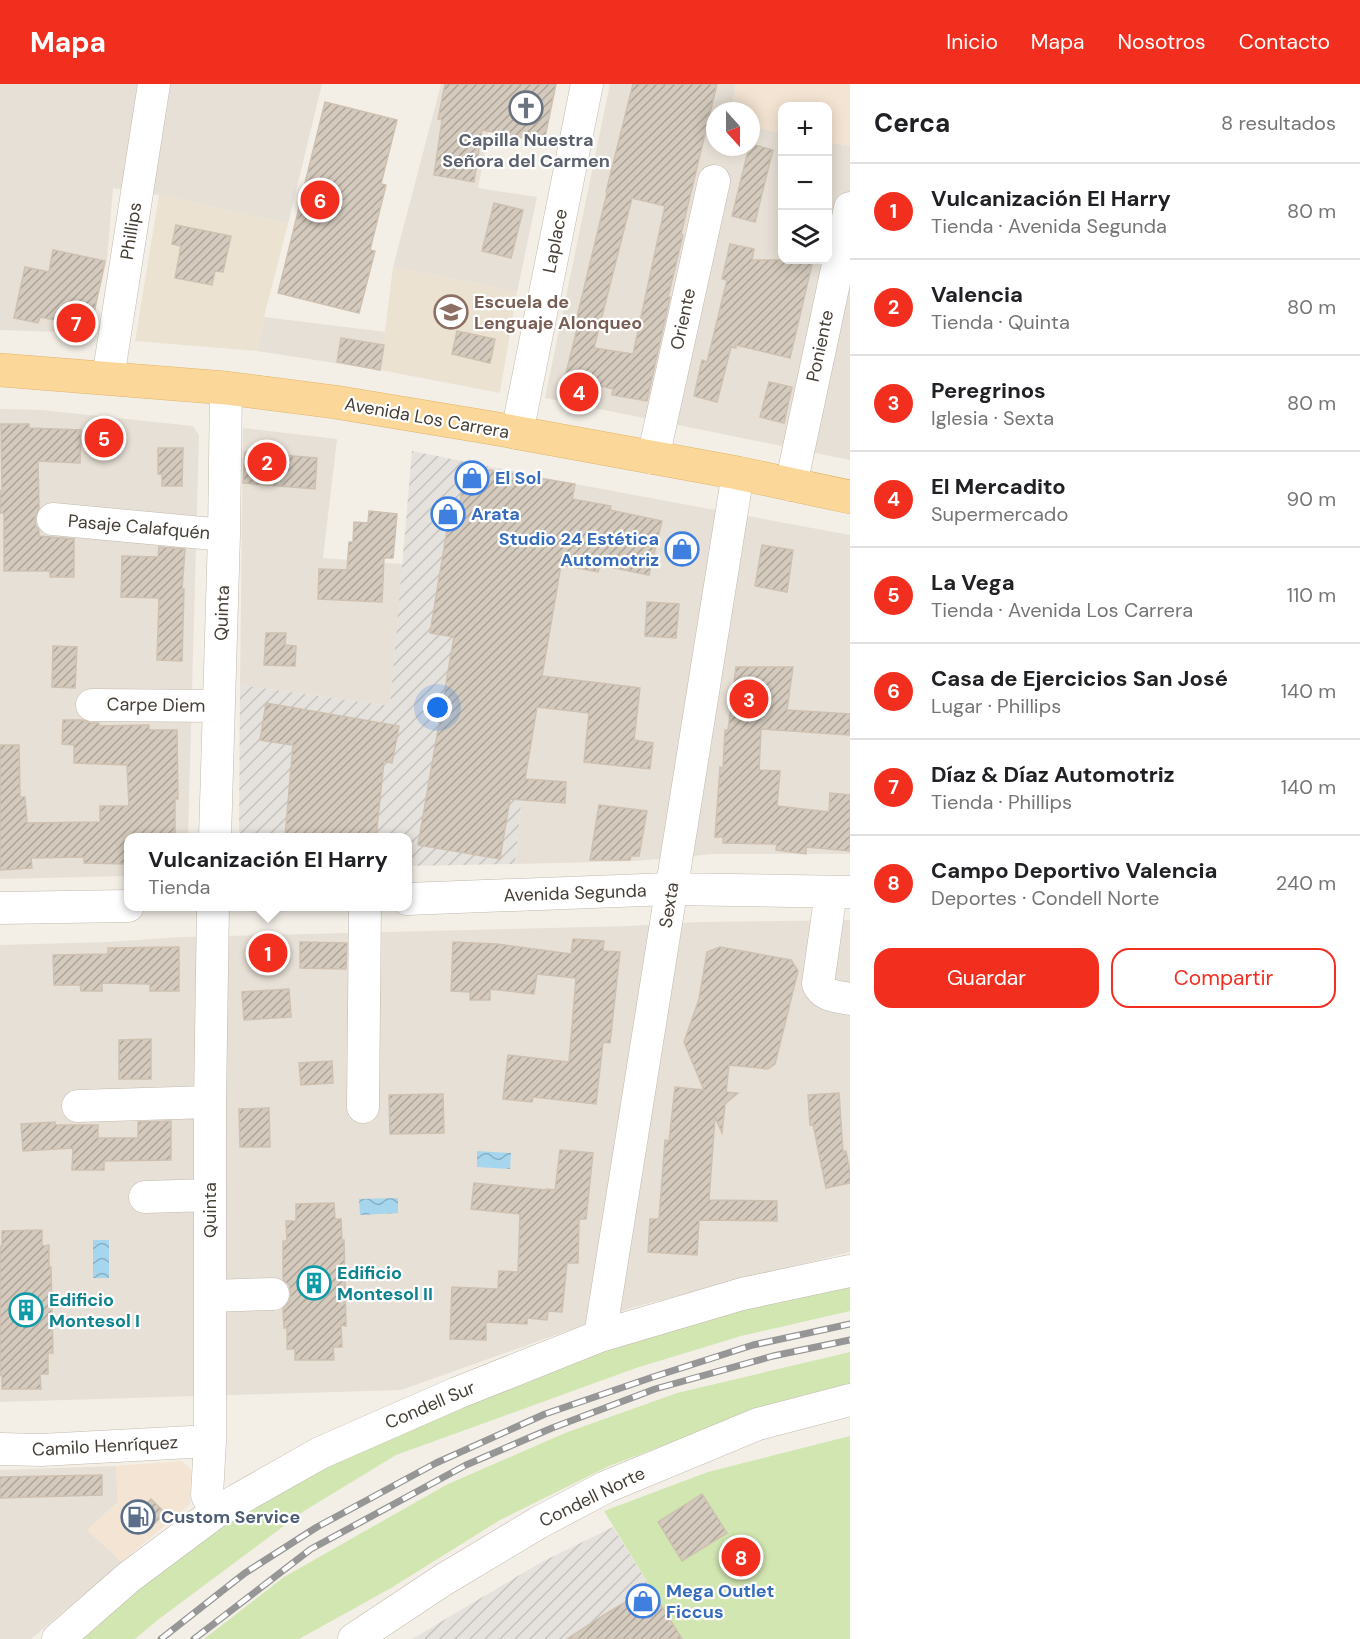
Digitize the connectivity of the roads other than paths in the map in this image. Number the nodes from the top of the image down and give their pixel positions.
1 (154, 84) edge
2 (587, 84) edge
3 (714, 181) dead end
4 (850, 208) edge
5 (0, 370) edge
6 (108, 378) junction
7 (226, 388) junction
8 (517, 433) junction
9 (653, 458) junction
10 (738, 473) junction
11 (791, 485) junction
12 (850, 497) edge
13 (53, 519) dead end
14 (224, 535) junction
15 (92, 705) dead end
16 (219, 706) junction
17 (215, 833) edge
18 (671, 889) junction
19 (840, 892) edge
20 (412, 900) edge
21 (124, 906) edge
22 (0, 908) edge
23 (213, 911) edge
24 (365, 911) edge
25 (850, 999) edge
26 (210, 1102) junction
27 (78, 1106) dead end
28 (363, 1107) dead end
29 (210, 1195) junction
30 (145, 1197) dead end
31 (850, 1271) edge
32 (273, 1294) dead end
33 (210, 1296) junction
34 (600, 1336) junction
35 (850, 1400) edge
36 (210, 1441) junction
37 (0, 1449) edge
38 (216, 1512) junction
39 (58, 1639) edge
40 (354, 1639) edge

1 - 6 street, Phillips
2 - 8 street, Laplace
3 - 9 street, Oriente
4 - 11 street, Poniente
5 - 6 main road, Avenida Los Carrera
6 - 7 main road, Avenida Los Carrera
7 - 8 main road, Avenida Los Carrera
7 - 14 street, Quinta
8 - 9 main road, Avenida Los Carrera
9 - 10 main road, Avenida Los Carrera
10 - 11 main road, Avenida Los Carrera
10 - 18 street, Sexta
11 - 12 main road, Avenida Los Carrera
13 - 14 street, Pasaje Calafquén
14 - 16 street, Quinta
15 - 16 street, Carpe Diem
16 - 17 street, Quinta
18 - 19 street, Avenida Segunda
18 - 20 street, Avenida Segunda
18 - 34 street, Sexta
19 - 25 street
21 - 22 street
23 - 26 street, Quinta
24 - 28 street
26 - 27 street
26 - 29 street, Quinta
29 - 30 street
29 - 33 street, Quinta
31 - 34 street, Condell Sur
32 - 33 street
33 - 36 street, Quinta
34 - 38 street, Condell Sur
35 - 40 street, Condell Norte
36 - 37 street, Camilo Henríquez
36 - 38 street, Quinta
38 - 39 street, Condell Sur

